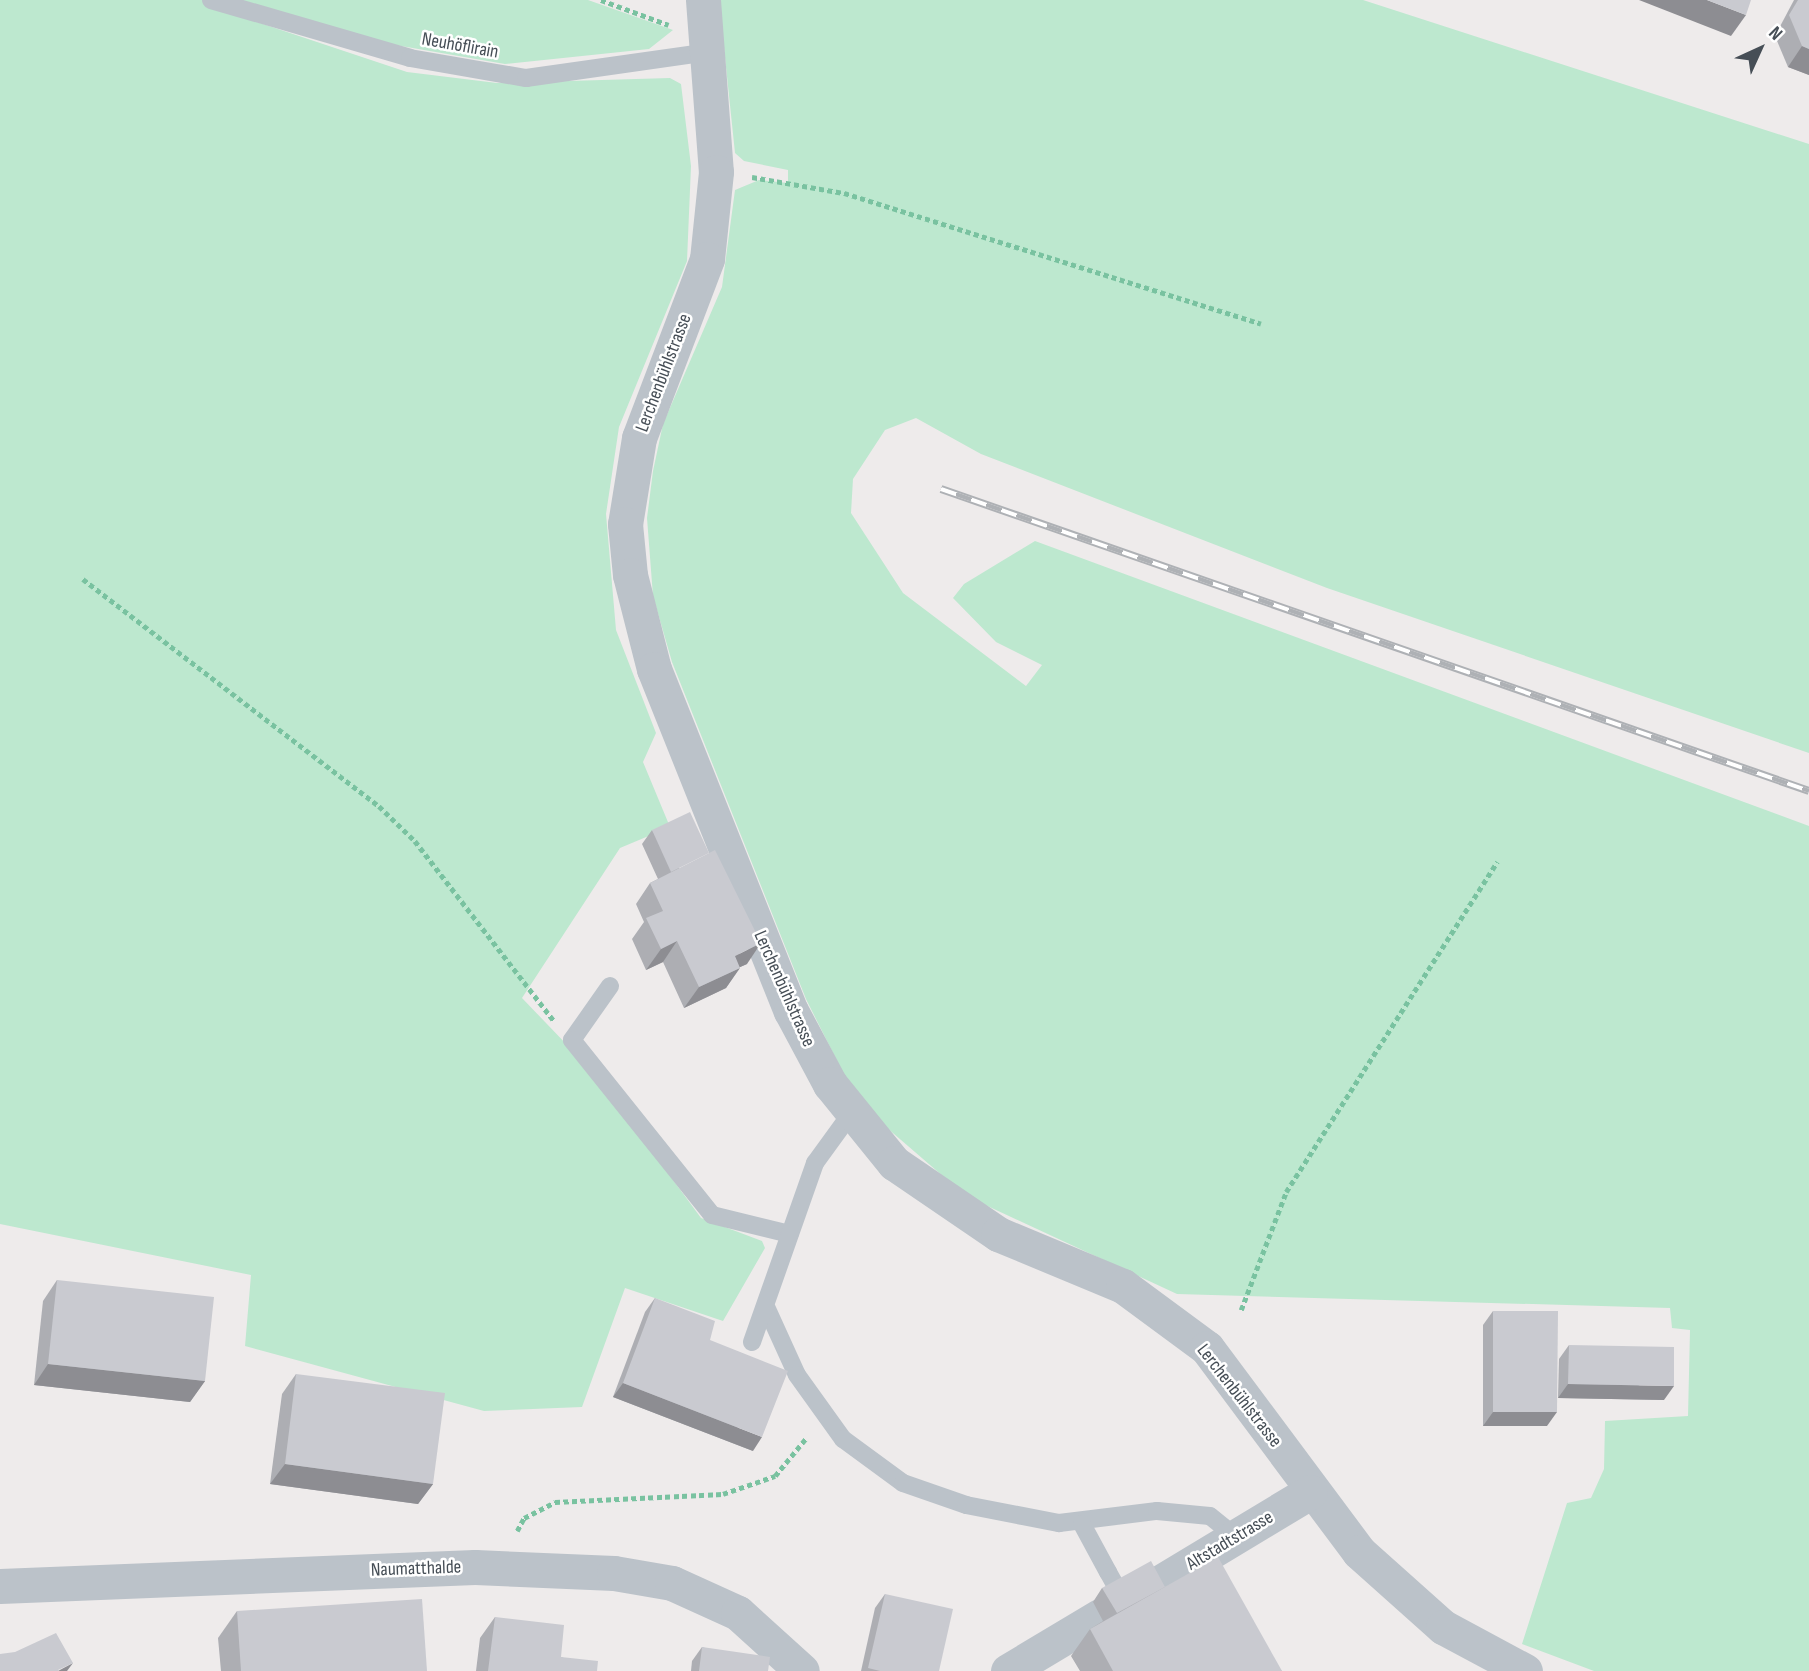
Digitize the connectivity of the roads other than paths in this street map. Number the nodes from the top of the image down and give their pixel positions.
1 (211, 0) edge
2 (703, 0) edge
3 (708, 52) junction
4 (610, 986) dead end
5 (852, 1112) junction
6 (790, 1234) junction
7 (767, 1309) junction
8 (752, 1342) dead end
9 (1310, 1492) junction
10 (1082, 1524) junction
11 (1238, 1539) junction
12 (0, 1586) edge
13 (1149, 1589) edge
14 (1100, 1616) dead end
15 (1135, 1620) edge
16 (802, 1671) edge
17 (1008, 1671) edge
18 (1525, 1671) edge

1 - 3 lane, Neuhöflirain
2 - 3 street, Lerchenbühlstrasse
3 - 5 street, Lerchenbühlstrasse
4 - 6 lane
5 - 6 lane
5 - 9 street, Lerchenbühlstrasse
6 - 7 lane
7 - 8 lane
7 - 10 lane
9 - 11 street, Altstadtstrasse
9 - 18 street, Lerchenbühlstrasse
10 - 11 lane
10 - 15 lane, bridge
11 - 13 street, Altstadtstrasse
12 - 16 street, Naumatthalde
14 - 17 street

